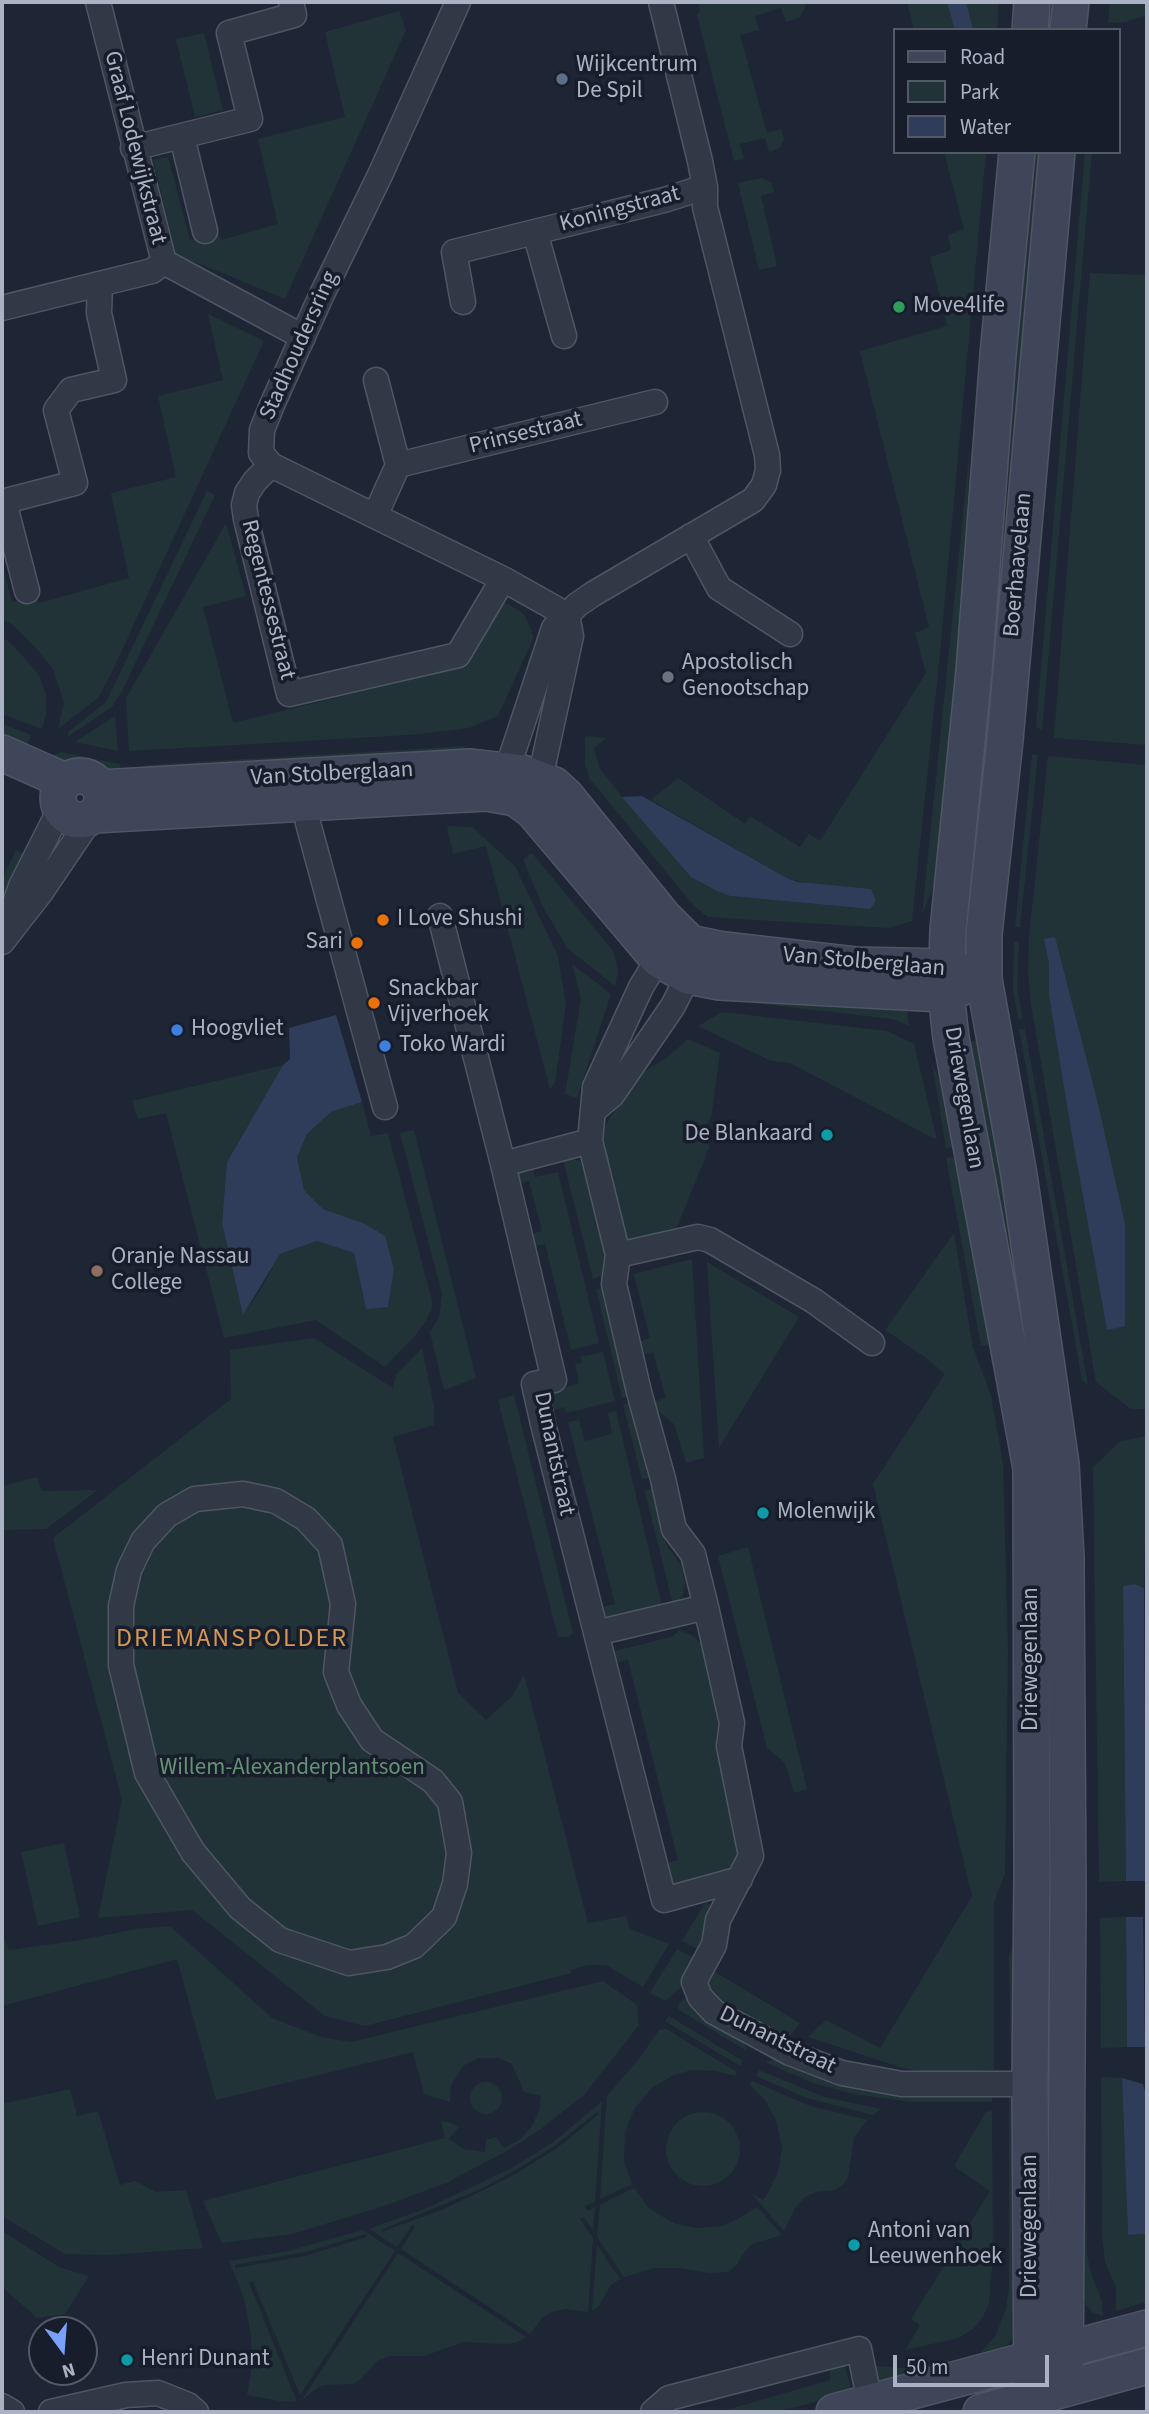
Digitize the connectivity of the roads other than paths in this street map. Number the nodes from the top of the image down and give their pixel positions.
1 (98, 2) edge
2 (291, 2) edge
3 (458, 2) edge
4 (661, 2) edge
5 (1032, 2) edge
6 (1071, 2) edge
7 (1030, 28) edge
8 (1068, 28) edge
9 (182, 137) junction
10 (133, 148) junction
11 (1017, 154) edge
12 (1057, 154) edge
13 (705, 187) junction
14 (205, 231) dead end
15 (535, 232) junction
16 (164, 262) junction
17 (100, 284) junction
18 (463, 302) dead end
19 (2, 308) edge
20 (564, 336) dead end
21 (303, 337) junction
22 (376, 380) dead end
23 (655, 402) dead end
24 (271, 465) junction
25 (398, 465) junction
26 (3, 502) edge
27 (375, 516) junction
28 (691, 536) junction
29 (503, 579) junction
30 (27, 591) dead end
31 (567, 615) junction
32 (790, 634) dead end
33 (2, 753) edge
34 (2, 775) edge
35 (521, 782) junction
36 (78, 802) junction
37 (308, 823) dead end
38 (440, 916) dead end
39 (2, 942) edge
40 (657, 959) junction
41 (689, 960) junction
42 (984, 979) junction
43 (946, 980) junction
44 (385, 1107) dead end
45 (593, 1111) junction
46 (590, 1140) junction
47 (503, 1164) junction
48 (618, 1255) junction
49 (872, 1343) dead end
50 (706, 1607) junction
51 (596, 1633) junction
52 (404, 1761) joint
53 (740, 1879) junction
54 (1030, 2084) junction
55 (1147, 2328) edge
56 (1067, 2350) junction
57 (1032, 2359) junction
58 (1147, 2366) edge
59 (1048, 2403) edge
60 (2, 2406) edge
61 (871, 2407) edge
62 (12, 2412) edge
63 (51, 2412) edge
64 (196, 2412) edge
65 (653, 2412) edge
66 (834, 2412) edge
67 (981, 2412) edge

1 - 10 street, Graaf Lodewijkstraat
2 - 9 street
3 - 21 street, Stadhoudersring
4 - 13 street
5 - 7 street
6 - 8 street
9 - 10 street
9 - 14 street
10 - 16 street, Graaf Lodewijkstraat
11 - 43 street, Boerhaavelaan
12 - 42 street, Boerhaavelaan
13 - 15 street, Koningstraat
13 - 28 street
15 - 18 street, Koningstraat
15 - 20 street, Koningstraat
16 - 17 street
16 - 21 street, Graaf Lodewijkstraat
17 - 19 street
17 - 26 street
21 - 24 street, Stadhoudersring
22 - 25 street
23 - 25 street, Prinsestraat
24 - 27 street
24 - 29 street, Regentessestraat
25 - 27 street
26 - 30 street
27 - 29 street
28 - 31 street
28 - 32 street
29 - 31 street
31 - 35 street
31 - 35 street
33 - 36 street, Van Stolberglaan
34 - 36 street
35 - 36 street, Van Stolberglaan
35 - 40 street, Van Stolberglaan
35 - 41 street
36 - 39 street
37 - 44 street
38 - 47 street, Dunantstraat
40 - 41 street, Van Stolberglaan
40 - 45 street, Dunantstraat
41 - 43 street, Van Stolberglaan
41 - 45 street
42 - 43 street, Van Stolberglaan
42 - 56 street, Driewegenlaan
43 - 54 street, Driewegenlaan
45 - 46 street, Dunantstraat
46 - 47 street
46 - 48 street, Dunantstraat
47 - 51 street, Dunantstraat
48 - 49 street
48 - 50 street, Dunantstraat
50 - 51 street
50 - 53 street, Dunantstraat
51 - 53 street, Dunantstraat
52 - 52 street
53 - 54 street, Dunantstraat
54 - 57 street, Driewegenlaan
55 - 56 street
56 - 57 street
56 - 59 street, Driewegenlaan
57 - 59 street, Driewegenlaan
57 - 61 street
58 - 59 street
59 - 67 street
60 - 62 street
61 - 65 street
61 - 66 street
63 - 64 street

